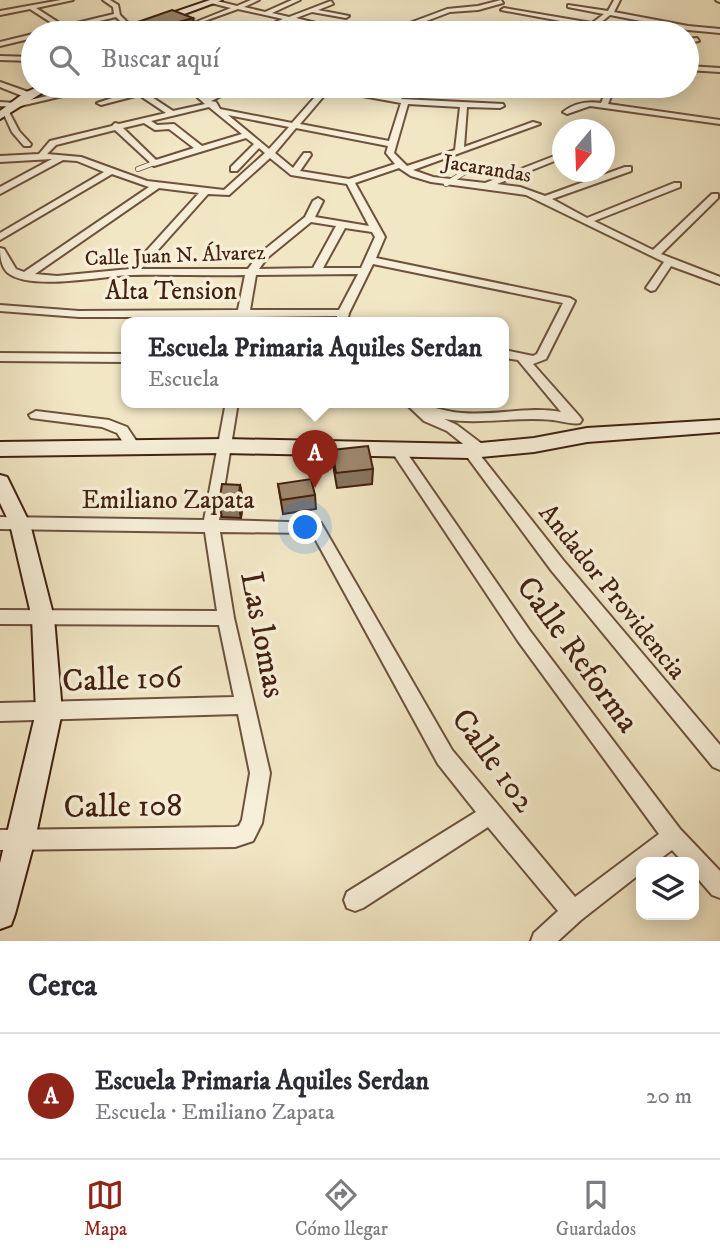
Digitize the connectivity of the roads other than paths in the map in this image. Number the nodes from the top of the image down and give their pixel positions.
1 (26, 0) edge
2 (70, 0) edge
3 (106, 0) edge
4 (256, 0) edge
5 (297, 0) edge
6 (318, 0) edge
7 (617, 0) edge
8 (216, 1) edge
9 (501, 2) dead end
10 (570, 6) dead end
11 (32, 7) junction
12 (238, 7) junction
13 (534, 7) dead end
14 (504, 10) dead end
15 (313, 11) junction
16 (0, 13) edge
17 (267, 13) junction
18 (523, 13) junction
19 (610, 13) junction
20 (117, 15) junction
21 (346, 16) dead end
22 (293, 19) junction
23 (53, 21) edge
24 (92, 21) edge
25 (121, 21) edge
26 (157, 21) edge
27 (203, 21) edge
28 (287, 21) edge
29 (300, 21) edge
30 (421, 21) edge
31 (516, 21) edge
32 (581, 21) edge
33 (598, 21) edge
34 (652, 21) edge
35 (699, 29) edge
36 (720, 31) edge
37 (21, 39) edge
38 (1, 43) edge
39 (0, 58) edge
40 (21, 59) edge
41 (699, 69) edge
42 (720, 70) edge
43 (0, 84) edge
44 (21, 92) edge
45 (24, 98) edge
46 (38, 98) edge
47 (119, 98) edge
48 (149, 98) edge
49 (204, 98) edge
50 (223, 98) edge
51 (315, 98) edge
52 (380, 98) edge
53 (398, 98) edge
54 (607, 98) edge
55 (395, 101) junction
56 (405, 102) junction
57 (101, 103) dead end
58 (464, 104) junction
59 (16, 105) junction
60 (214, 105) junction
61 (500, 106) dead end
62 (604, 106) junction
63 (2, 111) edge
64 (567, 112) dead end
65 (172, 114) junction
66 (144, 119) junction
67 (720, 122) edge
68 (536, 124) dead end
69 (115, 125) junction
70 (295, 126) junction
71 (248, 135) junction
72 (27, 144) dead end
73 (258, 144) junction
74 (391, 144) junction
75 (195, 149) junction
76 (459, 151) junction
77 (270, 153) junction
78 (307, 155) dead end
79 (41, 156) junction
80 (63, 157) junction
81 (0, 159) edge
82 (552, 159) edge
83 (200, 162) dead end
84 (154, 163) junction
85 (405, 167) junction
86 (138, 169) dead end
87 (234, 169) dead end
88 (628, 169) dead end
89 (468, 170) dead end
90 (110, 172) junction
91 (294, 173) junction
92 (350, 181) junction
93 (446, 184) junction
94 (677, 185) dead end
95 (156, 186) junction
96 (484, 187) junction
97 (0, 191) edge
98 (205, 192) junction
99 (715, 196) dead end
100 (544, 199) junction
101 (318, 201) dead end
102 (309, 219) junction
103 (587, 221) junction
104 (342, 225) junction
105 (378, 230) junction
106 (0, 237) edge
107 (0, 251) edge
108 (655, 254) junction
109 (669, 262) junction
110 (367, 266) junction
111 (133, 272) junction
112 (316, 272) junction
113 (251, 273) junction
114 (25, 276) junction
115 (720, 281) edge
116 (651, 288) dead end
117 (0, 308) edge
118 (202, 317) edge
119 (243, 317) edge
120 (342, 317) edge
121 (509, 355) edge
122 (0, 357) edge
123 (121, 358) edge
124 (529, 359) junction
125 (231, 408) edge
126 (416, 408) edge
127 (419, 408) edge
128 (36, 415) dead end
129 (574, 419) junction
130 (720, 426) edge
131 (587, 435) junction
132 (225, 446) junction
133 (134, 448) junction
134 (0, 449) edge
135 (397, 449) junction
136 (476, 451) junction
137 (0, 482) edge
138 (10, 523) edge
139 (211, 524) junction
140 (316, 527) joint
141 (0, 617) edge
142 (43, 618) junction
143 (226, 618) junction
144 (245, 705) junction
145 (0, 712) edge
146 (49, 712) junction
147 (720, 760) edge
148 (490, 814) junction
149 (246, 834) joint
150 (673, 836) junction
151 (10, 839) edge
152 (720, 887) edge
153 (355, 900) dead end
154 (573, 912) junction
155 (0, 914) edge
156 (542, 941) edge

1 - 11 street
2 - 11 street
3 - 20 street
4 - 12 street
5 - 17 street
6 - 15 street
7 - 19 street
8 - 12 street
8 - 26 main road
9 - 30 street
10 - 19 street
11 - 16 street
11 - 23 street
12 - 17 street
12 - 27 street
13 - 18 street
14 - 18 street
15 - 21 street
15 - 22 street
17 - 22 street
18 - 31 street
18 - 32 street
19 - 33 street
19 - 34 street
20 - 24 street
20 - 25 street
22 - 28 street
22 - 29 street
35 - 36 street
37 - 38 street
39 - 40 street
41 - 42 street
43 - 44 street
45 - 59 main road
46 - 59 street
47 - 57 street
48 - 65 street
49 - 60 street
50 - 60 street
51 - 70 street
52 - 55 street
53 - 55 street
54 - 62 street
55 - 56 street
56 - 58 street
56 - 74 street
58 - 61 street
58 - 76 street
59 - 63 main road
60 - 65 street
60 - 70 street
60 - 71 street
62 - 64 street
62 - 67 street
63 - 72 street
65 - 66 street
66 - 69 street
66 - 75 street
68 - 76 street
69 - 79 street
69 - 84 street
70 - 74 street
70 - 77 street
71 - 73 street
71 - 75 street
73 - 77 street
73 - 87 street
74 - 85 street
75 - 83 street
75 - 84 street
76 - 85 street
77 - 91 street
77 - 98 street
78 - 91 street
79 - 80 street
79 - 81 street
80 - 90 street
80 - 97 street
82 - 96 street
84 - 86 lane
85 - 92 street
85 - 93 street, Jacarandas
88 - 100 street
89 - 93 lane
90 - 95 street
90 - 106 street
91 - 92 street
92 - 105 street
93 - 96 street, Jacarandas
94 - 103 street
95 - 98 street
95 - 114 street
96 - 100 street, Jacarandas
98 - 111 street
99 - 108 street
100 - 103 street, Jacarandas
101 - 102 street
102 - 104 street
102 - 113 street
103 - 108 street, Jacarandas
104 - 105 street
104 - 112 street
105 - 110 street
107 - 114 street
108 - 109 street, Jacarandas
109 - 115 street, Jacarandas
109 - 116 street
110 - 112 street, Calle Juan N. Álvarez
110 - 120 street
110 - 124 street, Calle Juan N. Álvarez
111 - 113 street, Calle Juan N. Álvarez
111 - 114 street, Calle Juan N. Álvarez
112 - 113 street, Calle Juan N. Álvarez
113 - 119 street
117 - 118 street, Alta Tension
121 - 124 street
122 - 123 street
124 - 129 street
125 - 132 street, Las lomas
126 - 136 street, Andador Providencia
127 - 129 street
128 - 133 street, Emiliano Zapata
129 - 131 street
130 - 131 main road
131 - 136 main road
132 - 133 main road
132 - 135 main road
132 - 139 street, Las lomas
133 - 134 main road
135 - 136 main road
135 - 150 street, Calle Reforma
136 - 147 street, Andador Providencia
137 - 138 main road
138 - 139 street, Emiliano Zapata
138 - 142 main road
139 - 140 street, Emiliano Zapata
139 - 143 street, Las lomas
140 - 148 street, Calle 102
141 - 142 street
142 - 143 street
142 - 146 main road
143 - 144 street, Las lomas
144 - 146 street, Calle 106
144 - 149 street, Las lomas
145 - 146 street, Calle 106
146 - 151 main road
148 - 153 street
148 - 154 street, Calle 102
149 - 151 street, Calle 108
150 - 152 street, Calle Reforma
150 - 154 street
151 - 155 main road
154 - 156 street

